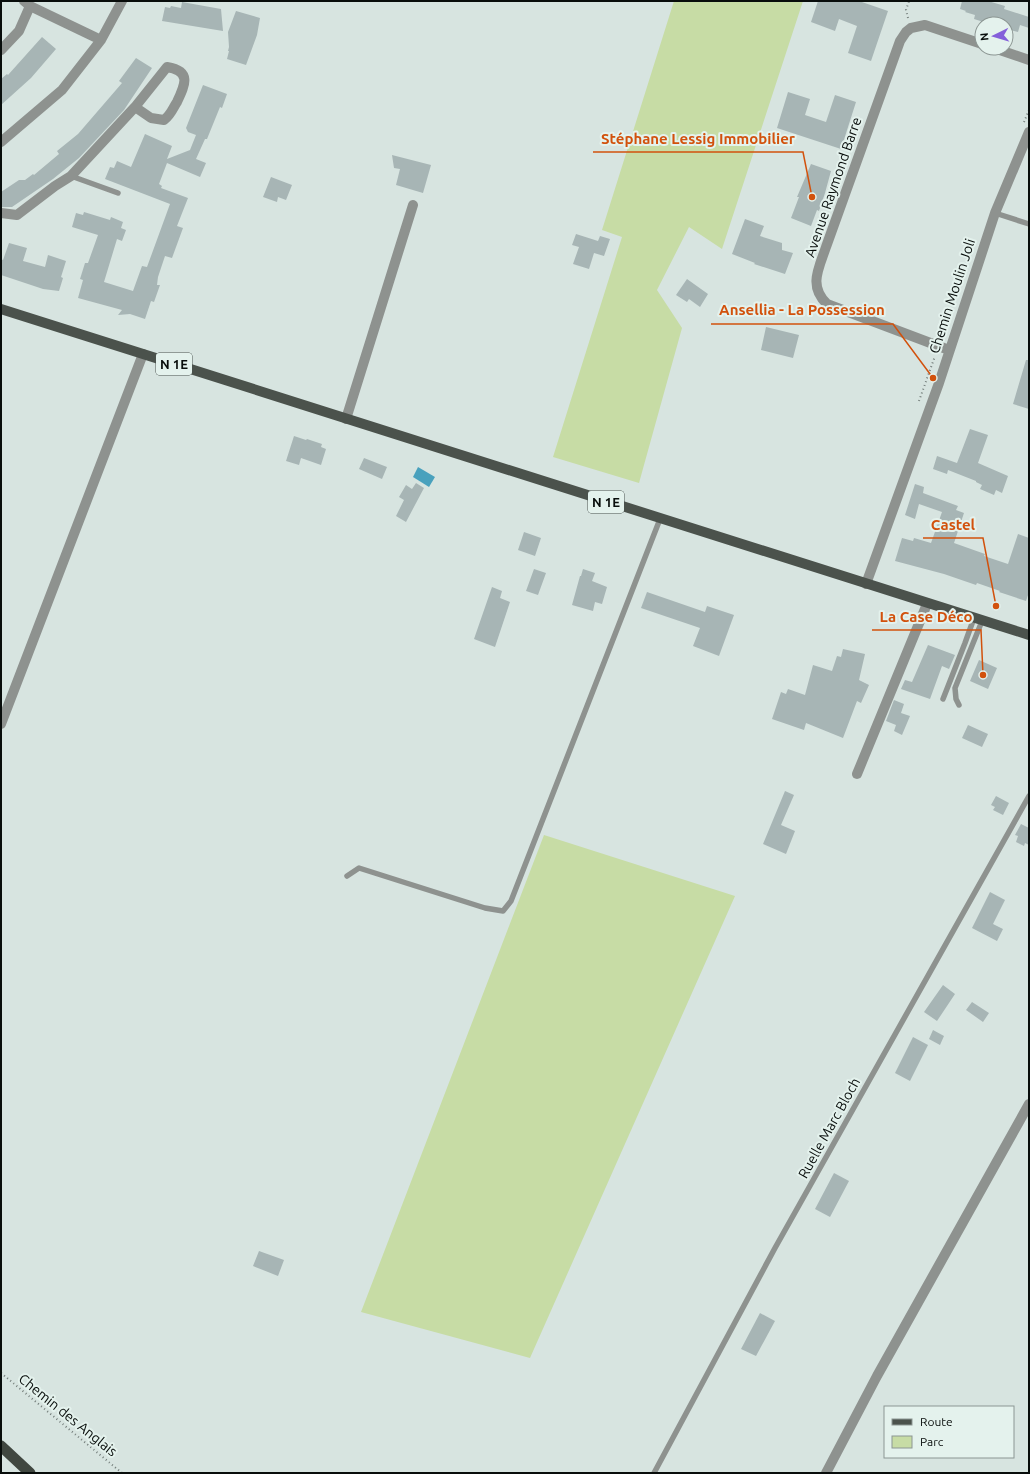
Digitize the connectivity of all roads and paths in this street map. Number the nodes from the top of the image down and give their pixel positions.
1 (122, 1) edge
2 (274, 1) edge
3 (279, 1) edge
4 (909, 1) edge
5 (27, 4) edge
6 (911, 28) junction
7 (101, 40) junction
8 (974, 41) edge
9 (1, 50) edge
10 (1014, 55) edge
11 (1029, 60) edge
12 (135, 107) junction
13 (1029, 132) edge
14 (1, 142) edge
15 (71, 176) junction
16 (118, 193) dead end
17 (413, 205) dead end
18 (1, 212) edge
19 (995, 213) junction
20 (1029, 224) edge
21 (1, 308) edge
22 (949, 350) junction
23 (142, 354) junction
24 (346, 419) junction
25 (660, 519) junction
26 (866, 584) junction
27 (927, 604) junction
28 (978, 619) junction
29 (1029, 635) edge
30 (943, 699) dead end
31 (959, 705) dead end
32 (1, 724) edge
33 (857, 774) dead end
34 (1029, 796) edge
35 (347, 876) dead end
36 (1029, 1104) edge
37 (1, 1373) edge
38 (1, 1446) edge
39 (30, 1473) edge
40 (122, 1473) edge
41 (654, 1473) edge
42 (826, 1473) edge

1 - 7 street
2 - 3 path
4 - 6 path
5 - 7 street
5 - 9 street
6 - 8 street
6 - 22 street, Avenue Raymond Barre
7 - 14 street
10 - 11 street
12 - 12 street
12 - 15 street
13 - 19 street, Chemin Moulin Joli
15 - 16 lane
15 - 18 street
17 - 24 street
19 - 20 lane
19 - 22 street, Chemin Moulin Joli
21 - 23 main road, N 1E
22 - 26 street, Chemin Moulin Joli
23 - 24 main road, N 1E
23 - 32 street
24 - 25 main road, N 1E
25 - 26 main road, N 1E
25 - 35 lane
26 - 27 main road, N 1E
27 - 28 main road, N 1E
27 - 33 street
28 - 29 main road, N 1E
28 - 30 lane
28 - 31 lane
34 - 41 lane, Ruelle Marc Bloch
36 - 42 street
37 - 40 path, Chemin des Anglais
38 - 39 highway

